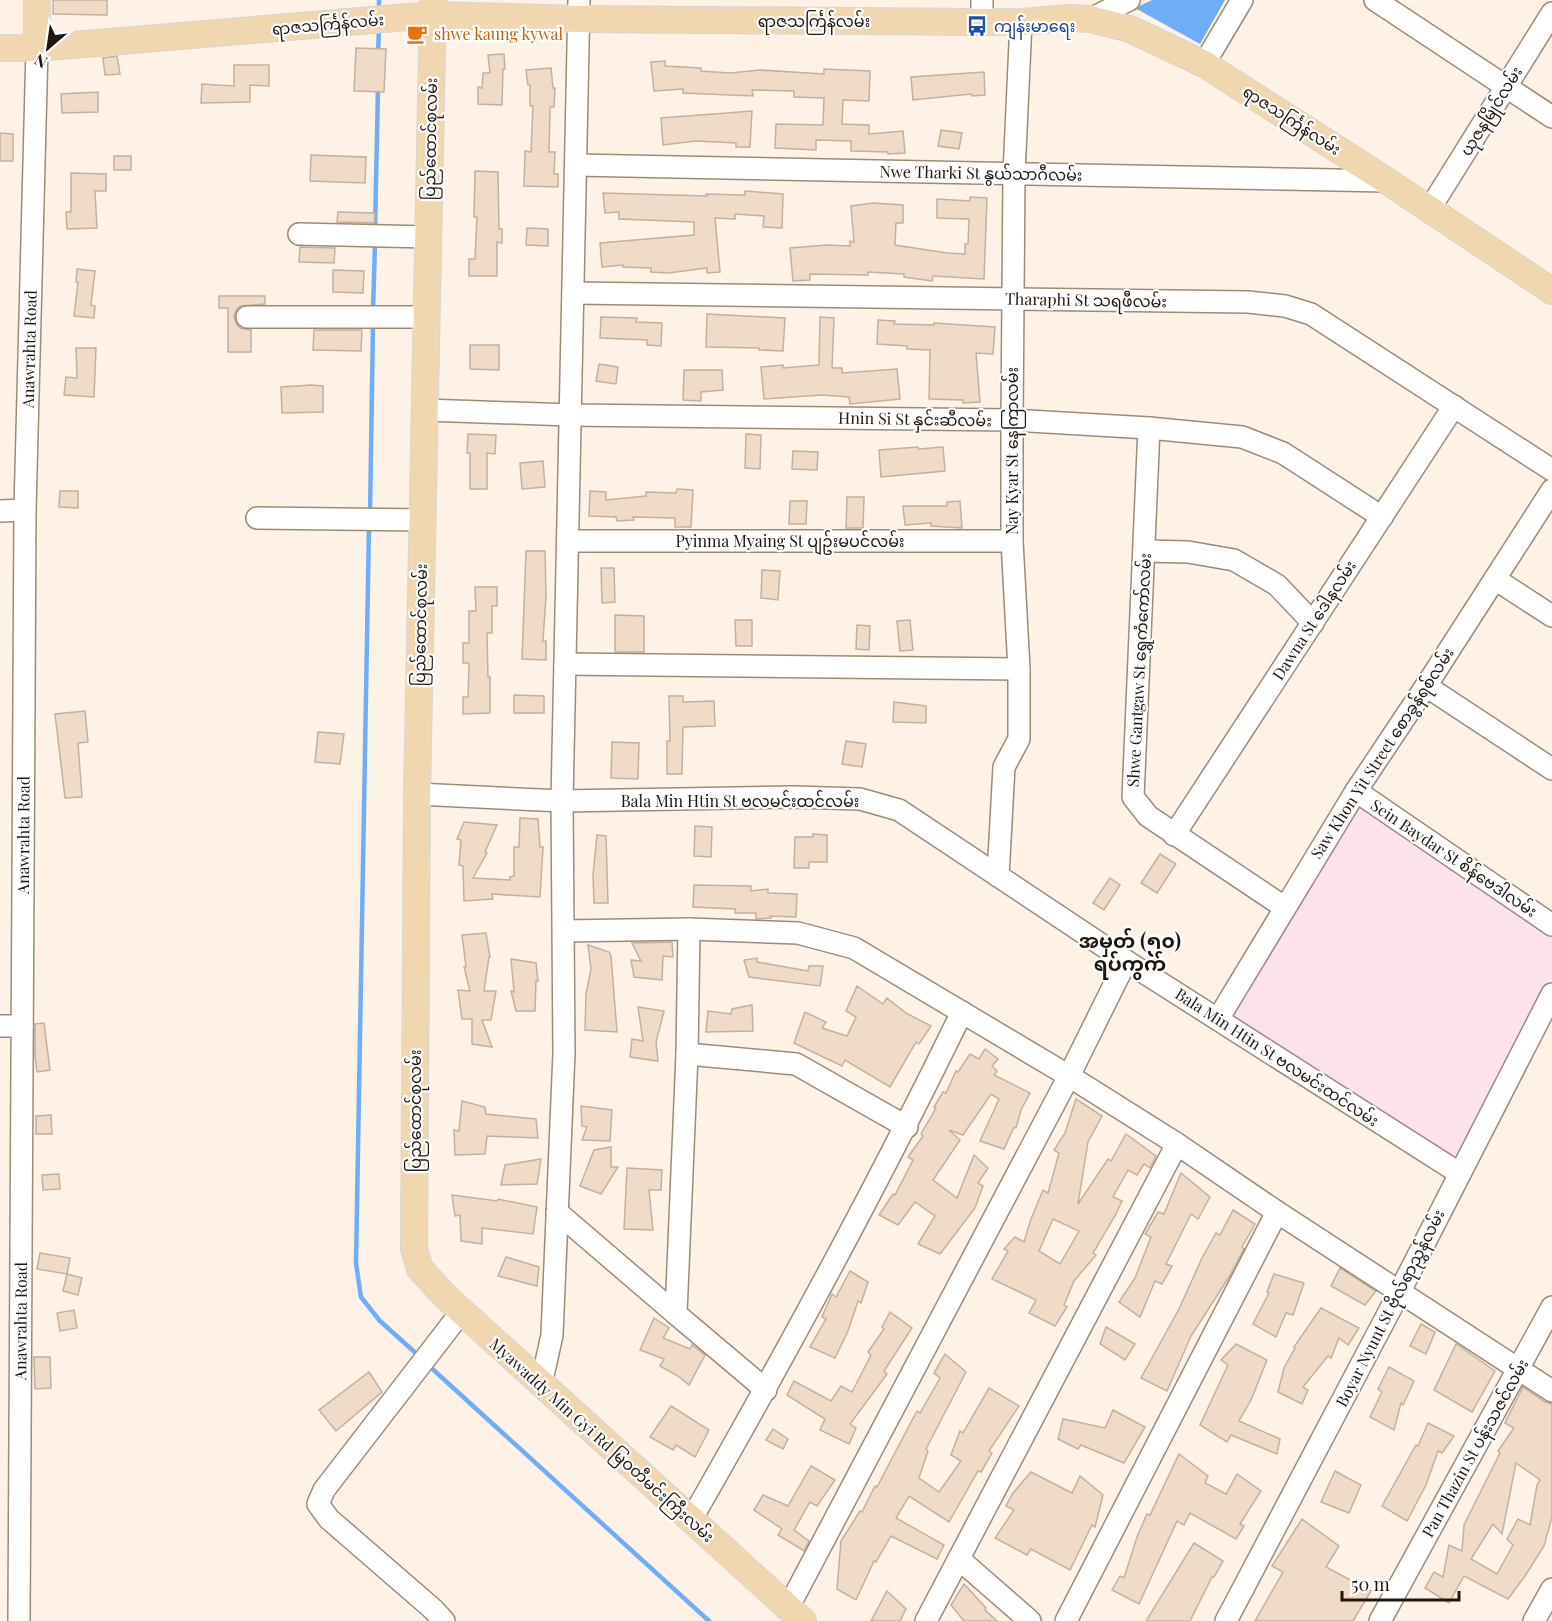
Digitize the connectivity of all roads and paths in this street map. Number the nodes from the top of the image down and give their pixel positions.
1 (37, 0) edge
2 (1129, 0) edge
3 (1242, 0) edge
4 (1375, 0) edge
5 (433, 8) edge
6 (579, 10) edge
7 (982, 11) edge
8 (1552, 13) edge
9 (1090, 20) junction
10 (1021, 22) junction
11 (0, 48) edge
12 (37, 48) junction
13 (1204, 64) junction
14 (1506, 87) junction
15 (1552, 117) edge
16 (576, 165) junction
17 (1014, 173) junction
18 (1387, 181) junction
19 (1429, 210) junction
20 (299, 234) dead end
21 (428, 237) junction
22 (1552, 291) edge
23 (573, 292) junction
24 (1014, 299) junction
25 (247, 317) dead end
26 (427, 317) junction
27 (1454, 406) junction
28 (425, 410) junction
29 (570, 415) junction
30 (1012, 420) junction
31 (1149, 428) junction
32 (1552, 470) edge
33 (1552, 490) edge
34 (25, 510) junction
35 (0, 511) edge
36 (1382, 517) junction
37 (257, 518) dead end
38 (423, 520) junction
39 (567, 541) junction
40 (1012, 541) junction
41 (1144, 551) junction
42 (1495, 579) junction
43 (1552, 616) edge
44 (1313, 623) junction
45 (565, 664) junction
46 (1019, 669) junction
47 (1426, 686) junction
48 (1552, 769) edge
49 (1356, 791) junction
50 (417, 794) junction
51 (562, 801) junction
52 (1174, 835) junction
53 (998, 876) junction
54 (1284, 907) junction
55 (1552, 925) edge
56 (689, 929) junction
57 (564, 931) junction
58 (1126, 961) junction
59 (1552, 994) edge
60 (962, 1012) junction
61 (1218, 1019) junction
62 (0, 1026) edge
63 (22, 1026) junction
64 (687, 1053) junction
65 (1069, 1076) junction
66 (907, 1127) junction
67 (1177, 1144) junction
68 (1459, 1173) junction
69 (557, 1212) junction
70 (1277, 1212) junction
71 (414, 1250) joint
72 (1400, 1291) junction
73 (1552, 1307) edge
74 (462, 1311) junction
75 (676, 1314) junction
76 (1518, 1369) junction
77 (541, 1385) junction
78 (766, 1390) junction
79 (1552, 1391) edge
80 (10, 1425) edge
81 (691, 1520) junction
82 (959, 1559) junction
83 (1552, 1589) edge
84 (795, 1614) edge
85 (19, 1621) edge
86 (444, 1621) edge
87 (927, 1621) edge
88 (1030, 1621) edge
89 (1066, 1621) edge
90 (1226, 1621) edge
91 (1380, 1621) edge
92 (1534, 1621) edge

1 - 12 main road
2 - 9 street
3 - 13 street
4 - 14 street
5 - 6 main road, ရာဇသင်္ကြန်လမ်း
5 - 12 main road, ရာဇသင်္ကြန်လမ်း
5 - 21 main road, ပြည်ထောင်စုလမ်း
6 - 7 main road, ရာဇသင်္ကြန်လမ်း
6 - 16 street
7 - 10 main road, ရာဇသင်္ကြန်လမ်း
8 - 14 street, ယုဇနမြိုင်လမ်း
9 - 10 main road, ရာဇသင်္ကြန်လမ်း
9 - 13 main road, ရာဇသင်္ကြန်လမ်း
10 - 17 street, Nay Kyar St နေကြာလမ်း
11 - 12 main road, ရာဇသင်္ကြန်လမ်း
12 - 34 street, Anawrahta Road
13 - 18 main road, ရာဇသင်္ကြန်လမ်း
14 - 15 street
14 - 19 street, ယုဇနမြိုင်လမ်း
16 - 17 street, Nwe Tharki St နွယ်သာဂီလမ်း
16 - 23 street
17 - 18 street, Nwe Tharki St နွယ်သာဂီလမ်း
17 - 24 street, Nay Kyar St နေကြာလမ်း
18 - 19 main road, ရာဇသင်္ကြန်လမ်း
19 - 22 main road, ရာဇသင်္ကြန်လမ်း
20 - 21 street
21 - 26 main road, ပြည်ထောင်စုလမ်း
23 - 24 street, Tharaphi St သရဖီလမ်း
23 - 29 street
24 - 27 street, Tharaphi St သရဖီလမ်း
24 - 30 street, Nay Kyar St နေကြာလမ်း
25 - 26 street
26 - 28 main road, ပြည်ထောင်စုလမ်း
27 - 32 street, Tharaphi St သရဖီလမ်း
27 - 36 street, Dawna St ဒေါနလမ်း
28 - 29 street, Hnin Si St နှင်းဆီလမ်း
28 - 38 main road, ပြည်ထောင်စုလမ်း
29 - 30 street, Hnin Si St နှင်းဆီလမ်း
29 - 39 street
30 - 31 street, Hnin Si St နှင်းဆီလမ်း
30 - 40 street, Nay Kyar St နေကြာလမ်း
31 - 36 street, Hnin Si St နှင်းဆီလမ်း
31 - 41 street, Shwe Gantgaw St ရွှေကံကော်လမ်း
33 - 42 street, Saw Khon Yit Street စောခွန်ရစ်လမ်း
34 - 35 street
34 - 63 street, Anawrahta Road
36 - 44 street, Dawna St ဒေါနလမ်း
37 - 38 street
38 - 50 main road, ပြည်ထောင်စုလမ်း
39 - 40 street, Pyinma Myaing St ပျဥ်းမပင်လမ်း
39 - 45 street
40 - 46 street, Nay Kyar St နေကြာလမ်း
41 - 44 street
41 - 52 street, Shwe Gantgaw St ရွှေကံကော်လမ်း
42 - 43 street
42 - 47 street, Saw Khon Yit Street စောခွန်ရစ်လမ်း
44 - 52 street, Dawna St ဒေါနလမ်း
45 - 46 street
45 - 51 street
46 - 53 street, Nay Kyar St နေကြာလမ်း
47 - 48 street
47 - 49 street, Saw Khon Yit Street စောခွန်ရစ်လမ်း
49 - 54 street, Saw Khon Yit Street စောခွန်ရစ်လမ်း
49 - 55 street, Sein Baydar St စိန်ဗေဒါလမ်း
50 - 51 street, Bala Min Htin St ဗလမင်းထင်လမ်း
50 - 71 main road, ပြည်ထောင်စုလမ်း
51 - 53 street, Bala Min Htin St ဗလမင်းထင်လမ်း
51 - 57 street
52 - 54 street, Shwe Gantgaw St ရွှေကံကော်လမ်း
53 - 58 street, Bala Min Htin St ဗလမင်းထင်လမ်း
54 - 61 street, Saw Khon Yit Street စောခွန်ရစ်လမ်း
56 - 57 street
56 - 60 street
56 - 64 street
57 - 69 street
58 - 61 street, Bala Min Htin St ဗလမင်းထင်လမ်း
58 - 65 street
59 - 68 street, Boyar Nyunt St ဗိုလ်ရာညွှန်လမ်း
60 - 65 street
60 - 66 street
61 - 68 street, Bala Min Htin St ဗလမင်းထင်လမ်း
62 - 63 street
63 - 80 street, Anawrahta Road
64 - 66 street
64 - 75 street
65 - 67 street
65 - 84 street
66 - 78 street
67 - 70 street
67 - 82 street
68 - 72 street, Boyar Nyunt St ဗိုလ်ရာညွှန်လမ်း
69 - 75 street
69 - 77 street
70 - 72 street
70 - 89 street
71 - 74 main road, Myawaddy Min Gyi Rd မြဝတီမင်းကြီးလမ်း
72 - 76 street
72 - 90 street, Boyar Nyunt St ဗိုလ်ရာညွှန်လမ်း
73 - 76 street, Pan Thazin St ပန်းသဇင်လမ်း
74 - 77 main road, Myawaddy Min Gyi Rd မြဝတီမင်းကြီးလမ်း
74 - 86 street
75 - 78 street
76 - 79 street
76 - 91 street, Pan Thazin St ပန်းသဇင်လမ်း
77 - 81 main road, Myawaddy Min Gyi Rd မြဝတီမင်းကြီးလမ်း
78 - 81 street
80 - 85 street, Anawrahta Road
81 - 84 main road, Myawaddy Min Gyi Rd မြဝတီမင်းကြီးလမ်း
82 - 87 street
82 - 88 street
83 - 92 street

